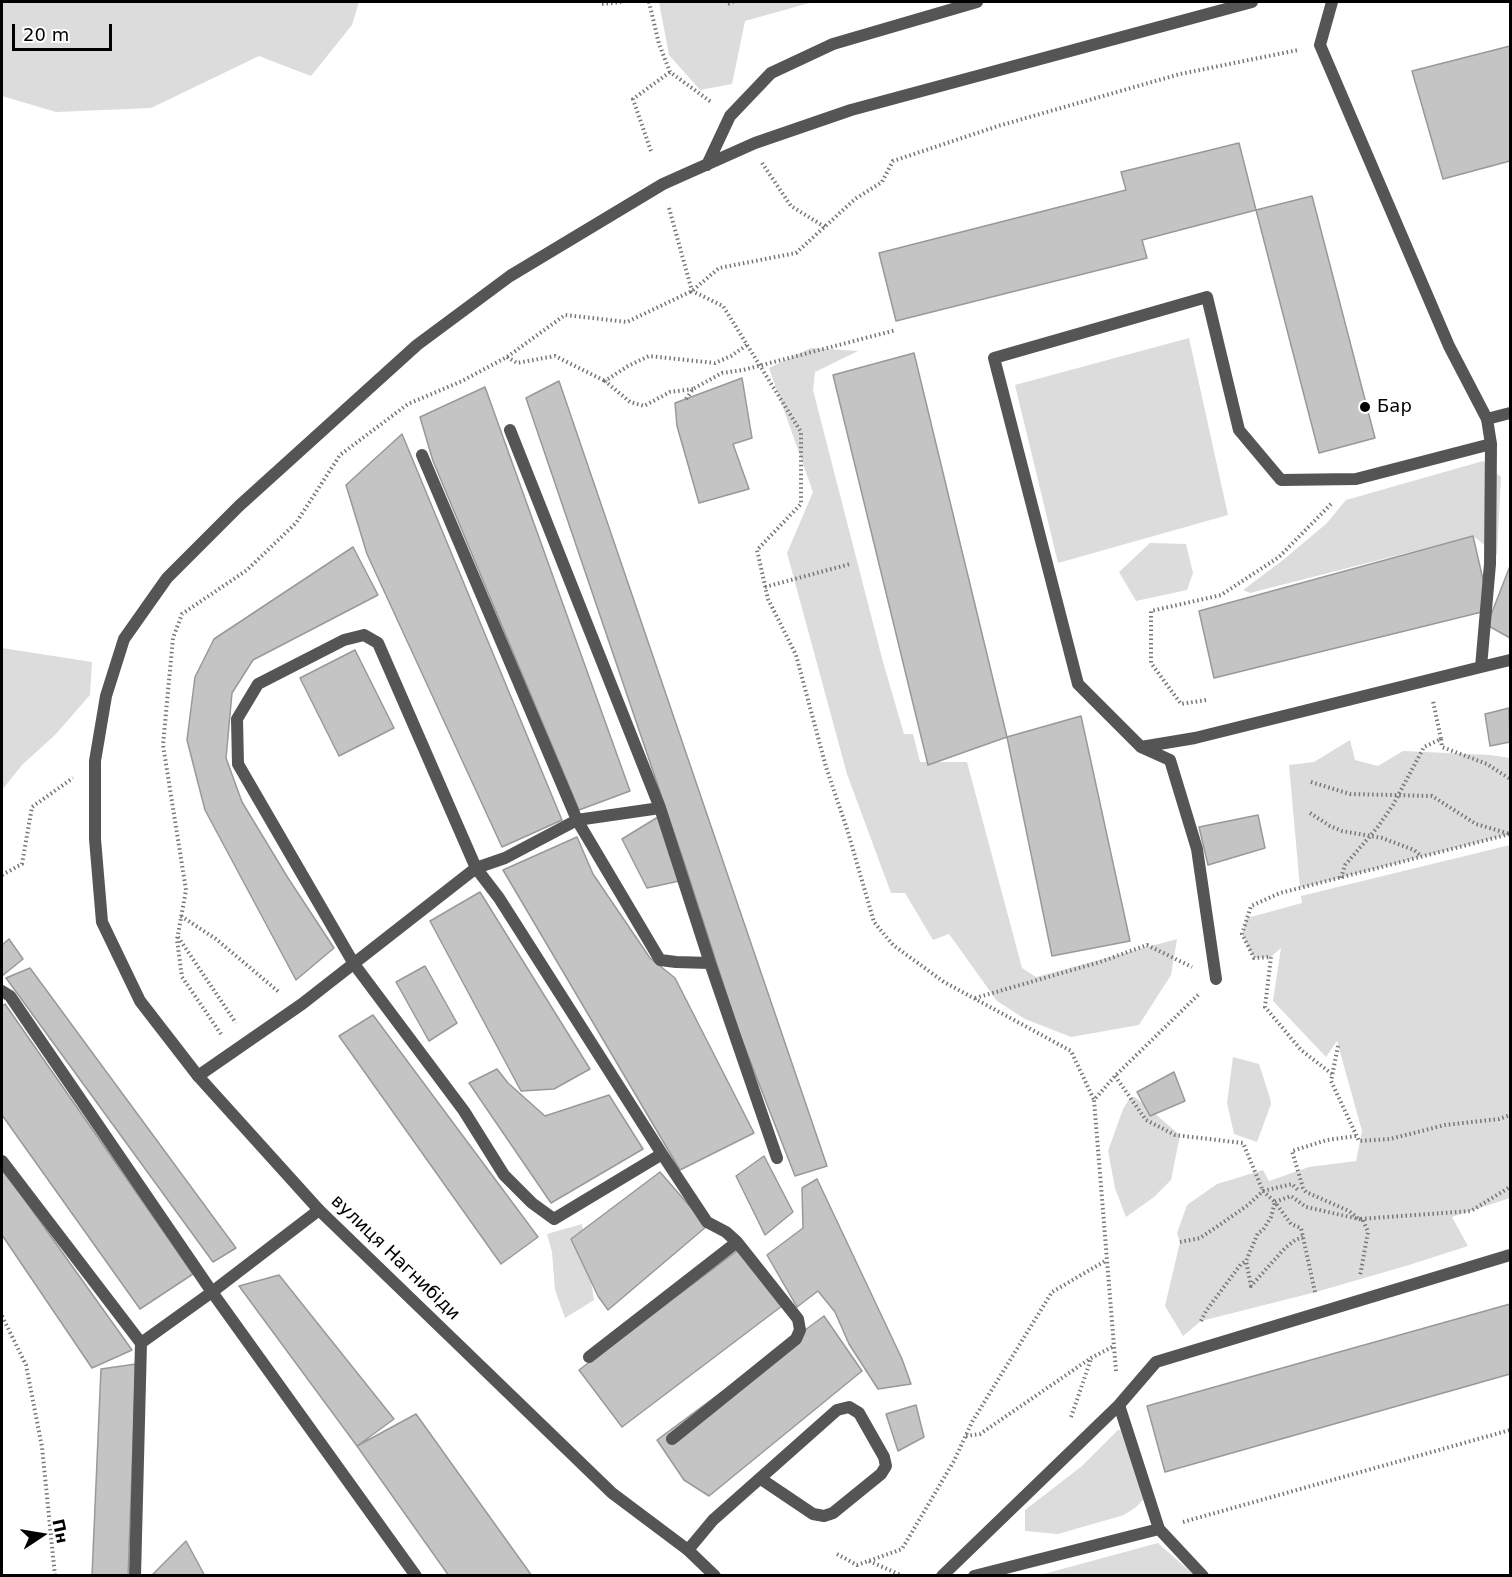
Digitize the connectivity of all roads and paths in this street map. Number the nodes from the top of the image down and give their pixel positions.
1 (621, 2) edge
2 (649, 2) edge
3 (977, 2) edge
4 (1252, 2) edge
5 (1332, 2) edge
6 (602, 3) dead end
7 (1320, 45) junction
8 (670, 72) junction
9 (730, 116) junction
10 (750, 145) junction
11 (651, 151) dead end
12 (707, 165) junction
13 (663, 184) junction
14 (825, 227) junction
15 (692, 291) junction
16 (896, 330) dead end
17 (747, 345) junction
18 (507, 357) junction
19 (759, 365) junction
20 (607, 382) junction
21 (693, 389) junction
22 (686, 399) dead end
23 (1510, 413) edge
24 (1487, 419) junction
25 (510, 430) dead end
26 (1491, 444) junction
27 (422, 455) dead end
28 (1346, 479) junction
29 (850, 564) dead end
30 (765, 587) junction
31 (1510, 660) edge
32 (1481, 667) junction
33 (1433, 698) dead end
34 (1206, 700) dead end
35 (1441, 739) junction
36 (1141, 747) junction
37 (95, 761) junction
38 (1510, 779) edge
39 (1311, 782) dead end
40 (1398, 795) junction
41 (660, 807) junction
42 (1310, 813) dead end
43 (577, 820) junction
44 (1510, 834) edge
45 (1369, 836) junction
46 (1421, 857) junction
47 (476, 868) junction
48 (2, 875) edge
49 (1341, 878) junction
50 (181, 916) junction
51 (177, 936) junction
52 (710, 963) junction
53 (354, 964) junction
54 (1216, 978) junction
55 (2, 991) edge
56 (975, 998) junction
57 (290, 1013) junction
58 (220, 1032) junction
59 (1338, 1046) dead end
60 (233, 1051) junction
61 (1332, 1074) junction
62 (198, 1076) junction
63 (1115, 1076) junction
64 (1094, 1100) junction
65 (1510, 1115) edge
66 (1356, 1136) junction
67 (662, 1154) junction
68 (777, 1158) dead end
69 (2, 1161) edge
70 (1510, 1186) edge
71 (1263, 1191) junction
72 (1299, 1191) dead end
73 (1275, 1202) junction
74 (320, 1210) junction
75 (1359, 1219) junction
76 (1303, 1237) junction
77 (737, 1242) junction
78 (1180, 1242) dead end
79 (1510, 1254) edge
80 (1107, 1260) junction
81 (1246, 1261) junction
82 (1359, 1280) dead end
83 (1316, 1292) dead end
84 (212, 1293) junction
85 (2, 1316) edge
86 (1201, 1321) dead end
87 (141, 1343) junction
88 (1114, 1346) junction
89 (589, 1357) dead end
90 (1091, 1358) junction
91 (1119, 1405) junction
92 (1510, 1430) edge
93 (966, 1436) junction
94 (672, 1439) dead end
95 (1082, 1440) junction
96 (761, 1479) junction
97 (1159, 1529) junction
98 (688, 1550) junction
99 (837, 1554) dead end
100 (869, 1560) junction
101 (55, 1575) edge
102 (135, 1575) edge
103 (416, 1575) edge
104 (715, 1575) edge
105 (903, 1575) edge
106 (942, 1575) edge
107 (975, 1575) edge
108 (1203, 1575) edge

1 - 6 path
2 - 8 path
3 - 9 street
4 - 10 street
5 - 7 street
7 - 14 path
7 - 24 street
8 - 9 path
8 - 11 path
9 - 12 street
10 - 12 street
10 - 14 path
12 - 13 street
13 - 15 path
13 - 37 street
14 - 15 path
15 - 17 path
15 - 18 path
16 - 19 path
17 - 19 path
17 - 20 path
18 - 20 path
18 - 50 path
19 - 21 path
19 - 30 path
20 - 21 path
21 - 22 path
23 - 24 street
24 - 26 street
25 - 41 street
26 - 28 street
26 - 32 street
27 - 43 street
28 - 34 path
28 - 36 street
29 - 30 path
30 - 56 path
31 - 32 street
32 - 36 street
33 - 35 path
35 - 38 path
35 - 40 path
36 - 54 street
37 - 48 path
37 - 62 street, вулиця Нагнибіди
39 - 40 path
40 - 44 path
40 - 45 path
41 - 43 street
41 - 52 street
42 - 45 path
43 - 47 street
43 - 52 street
44 - 46 path
45 - 46 path
45 - 49 path
46 - 49 path
47 - 53 street
47 - 53 street
47 - 67 street
49 - 61 path
50 - 51 path
50 - 57 path
51 - 58 path
51 - 58 path
52 - 68 street
53 - 57 street
53 - 67 street
54 - 56 path
54 - 63 path
55 - 84 street
56 - 64 path
57 - 60 street
58 - 60 path
59 - 61 path
60 - 62 street
61 - 66 path
62 - 74 street, вулиця Нагнибіди
63 - 64 path
63 - 71 path
64 - 80 path
65 - 66 path
66 - 75 path
67 - 77 street
69 - 87 street
70 - 75 path
71 - 72 path
71 - 73 path
71 - 78 path
73 - 75 path
73 - 76 path
73 - 81 path
74 - 84 street
74 - 98 street, вулиця Нагнибіди
75 - 82 path
76 - 81 path
76 - 83 path
77 - 89 street
77 - 94 street
79 - 91 street
80 - 88 path
80 - 93 path
81 - 86 path
84 - 87 street
84 - 103 street
85 - 101 path
87 - 102 street
88 - 90 path
88 - 91 path
90 - 93 path
90 - 95 path
91 - 95 street
91 - 97 street
92 - 97 path
93 - 100 path
95 - 106 street
96 - 96 street
96 - 98 street
97 - 107 street
97 - 108 street
98 - 104 street, вулиця Нагнибіди
99 - 100 path
100 - 105 path

